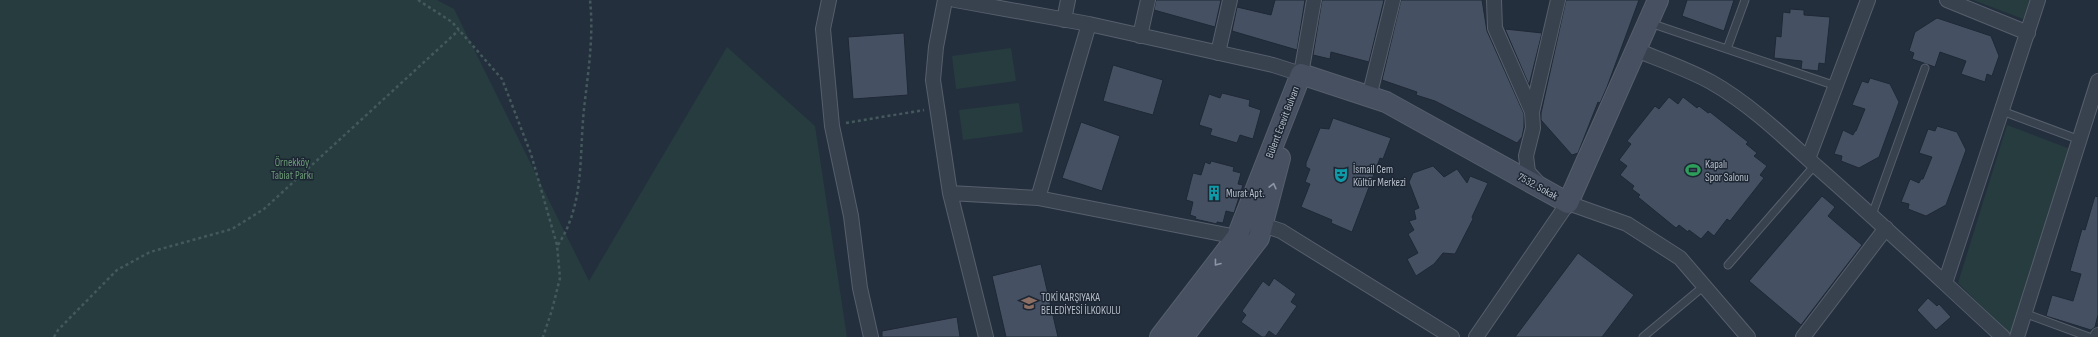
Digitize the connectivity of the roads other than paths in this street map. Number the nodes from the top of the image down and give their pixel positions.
1 (829, 0) edge
2 (945, 0) edge
3 (955, 0) edge
4 (1068, 0) edge
5 (1148, 0) edge
6 (1230, 0) edge
7 (1314, 0) edge
8 (1393, 0) edge
9 (1494, 0) edge
10 (1558, 0) edge
11 (1658, 0) edge
12 (1745, 0) edge
13 (1868, 0) edge
14 (1947, 0) edge
15 (2038, 0) edge
16 (981, 2) edge
17 (1064, 20) junction
18 (1648, 22) junction
19 (1089, 24) junction
20 (2028, 33) junction
21 (1140, 36) junction
22 (1727, 49) junction
23 (1636, 50) junction
24 (1218, 53) junction
25 (1925, 68) dead end
26 (1301, 74) junction
27 (1836, 86) junction
28 (2097, 89) edge
29 (1370, 97) junction
30 (2002, 111) junction
31 (1532, 112) junction
32 (2080, 140) junction
33 (1812, 162) junction
34 (950, 193) junction
35 (1038, 198) junction
36 (1568, 203) junction
37 (1872, 215) junction
38 (1263, 225) junction
39 (1886, 228) junction
40 (1237, 237) junction
41 (1728, 265) dead end
42 (1945, 283) junction
43 (1704, 286) junction
44 (2024, 313) junction
45 (871, 337) edge
46 (986, 337) edge
47 (1160, 337) edge
48 (1183, 337) edge
49 (1452, 337) edge
50 (1476, 337) edge
51 (1643, 337) edge
52 (1748, 337) edge
53 (1803, 337) edge
54 (2003, 337) edge
55 (2017, 337) edge
56 (2089, 337) edge

1 - 45 street
2 - 34 street
3 - 16 street
4 - 17 street
5 - 21 street
6 - 24 street
7 - 26 street
8 - 29 street
9 - 31 street
10 - 31 street
11 - 18 street
12 - 22 lane
13 - 27 street
14 - 20 street
15 - 20 street
16 - 17 street
17 - 19 street
18 - 22 lane
18 - 23 street
19 - 21 street
19 - 35 street
20 - 30 street
21 - 24 street
22 - 27 lane
23 - 33 street
23 - 36 street
24 - 26 street
25 - 37 lane
26 - 29 street, 7532. Sokak
38 -> 26 street, Bülent Ecevit Bulvarı
26 - 40 street, Bülent Ecevit Bulvarı
27 - 33 street
28 - 32 street
29 - 36 street, 7532. Sokak
30 - 32 lane
30 - 42 street
31 - 36 street
32 - 44 street
33 - 37 street
33 - 41 lane
34 - 35 street
34 - 46 street
35 - 40 street
36 - 43 street, 7532. Sokak
36 - 50 street
37 - 39 street
38 - 40 street
38 - 48 street, Bülent Ecevit Bulvarı
38 - 49 street
39 - 42 street
39 - 53 street
40 -> 47 street, Bülent Ecevit Bulvarı
42 - 54 street
43 - 51 lane
43 - 52 street, 7532. Sokak
44 - 55 street
44 - 56 lane

